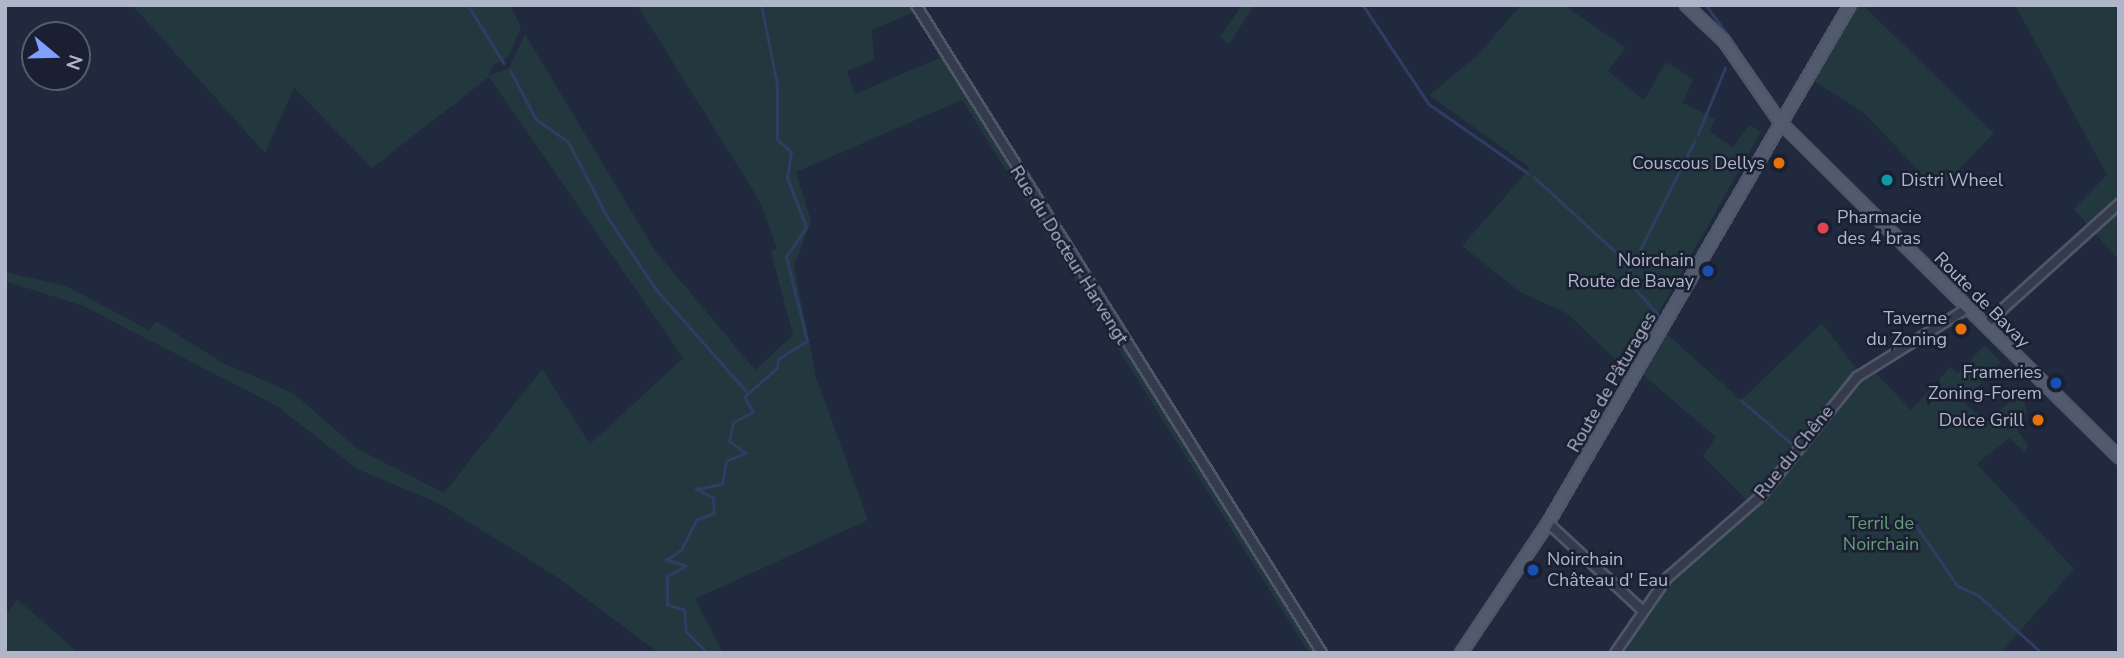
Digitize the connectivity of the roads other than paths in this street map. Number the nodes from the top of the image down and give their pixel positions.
1 (916, 5) edge
2 (1686, 5) edge
3 (1850, 5) edge
4 (1780, 122) junction
5 (2119, 204) edge
6 (1968, 308) junction
7 (1986, 325) junction
8 (2119, 458) edge
9 (1548, 523) junction
10 (1641, 609) junction
11 (1322, 653) edge
12 (1461, 653) edge
13 (1615, 653) edge

1 - 11 street, Rue du Docteur Harvengt
2 - 4 main road, Route de Bavay
3 - 4 main road, Route de Pâturages
4 - 6 main road, Route de Bavay
4 - 9 main road, Route de Pâturages
5 - 7 street
6 - 7 main road, Route de Bavay
6 - 10 street, Rue du Chêne
7 - 8 main road, Route de Bavay
9 - 10 street
9 - 12 main road, Route de Pâturages
10 - 13 street, Rue du Chêne

